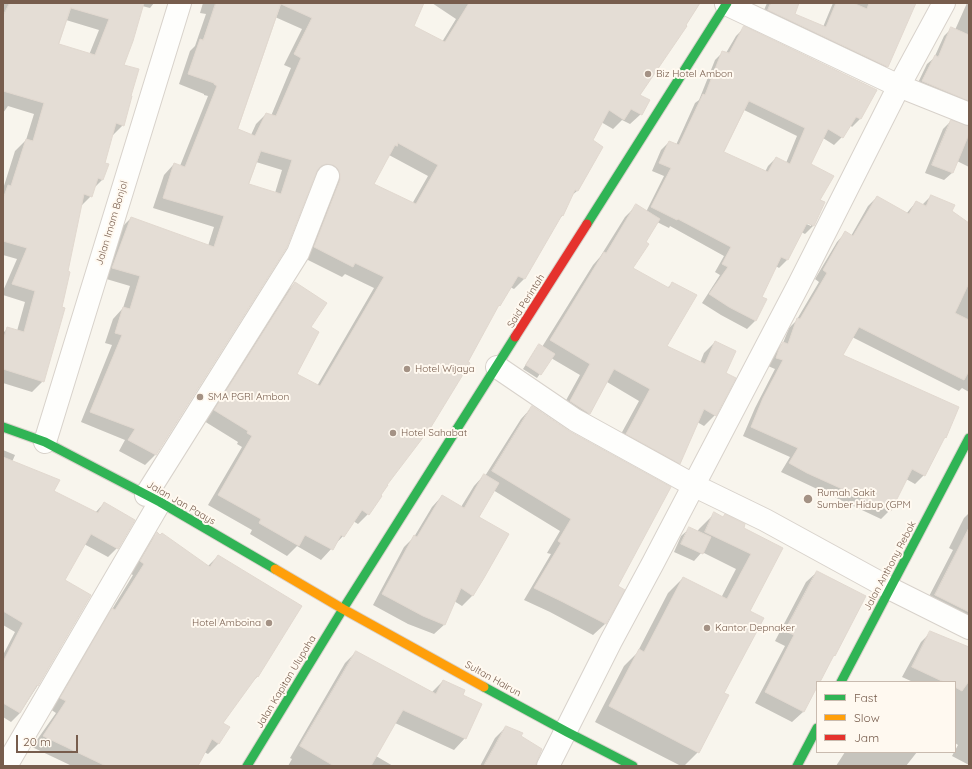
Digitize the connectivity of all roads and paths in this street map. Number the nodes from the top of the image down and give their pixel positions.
1 (180, 3) edge
2 (944, 3) edge
3 (727, 4) edge
4 (899, 86) junction
5 (969, 114) edge
6 (328, 176) dead end
7 (497, 367) junction
8 (3, 427) edge
9 (969, 438) edge
10 (45, 442) junction
11 (693, 485) junction
12 (153, 499) junction
13 (891, 589) junction
14 (342, 610) junction
15 (969, 628) edge
16 (842, 681) edge
17 (816, 730) edge
18 (566, 732) junction
19 (6, 761) edge
20 (247, 766) edge
21 (548, 766) edge
22 (633, 766) edge
23 (797, 766) edge

1 - 10 street, Jalan Imam Bonjol
2 - 4 street
3 - 4 street
3 - 7 street, Said Perintah
4 - 5 street
4 - 11 street
6 - 12 street
7 - 11 street
7 - 14 street, Said Perintah
8 - 10 street, Jalan Jan Paays
9 - 13 street, Jalan Anthony Rebok
10 - 12 street, Jalan Jan Paays
11 - 13 street
11 - 18 street
12 - 14 street, Jalan Jan Paays
12 - 19 street
13 - 15 street
13 - 16 street, Jalan Anthony Rebok
14 - 18 street, Sultan Hairun
14 - 20 street, Jalan Kapitan Ulupaha
17 - 23 street
18 - 21 street
18 - 22 street, Sultan Hairun

